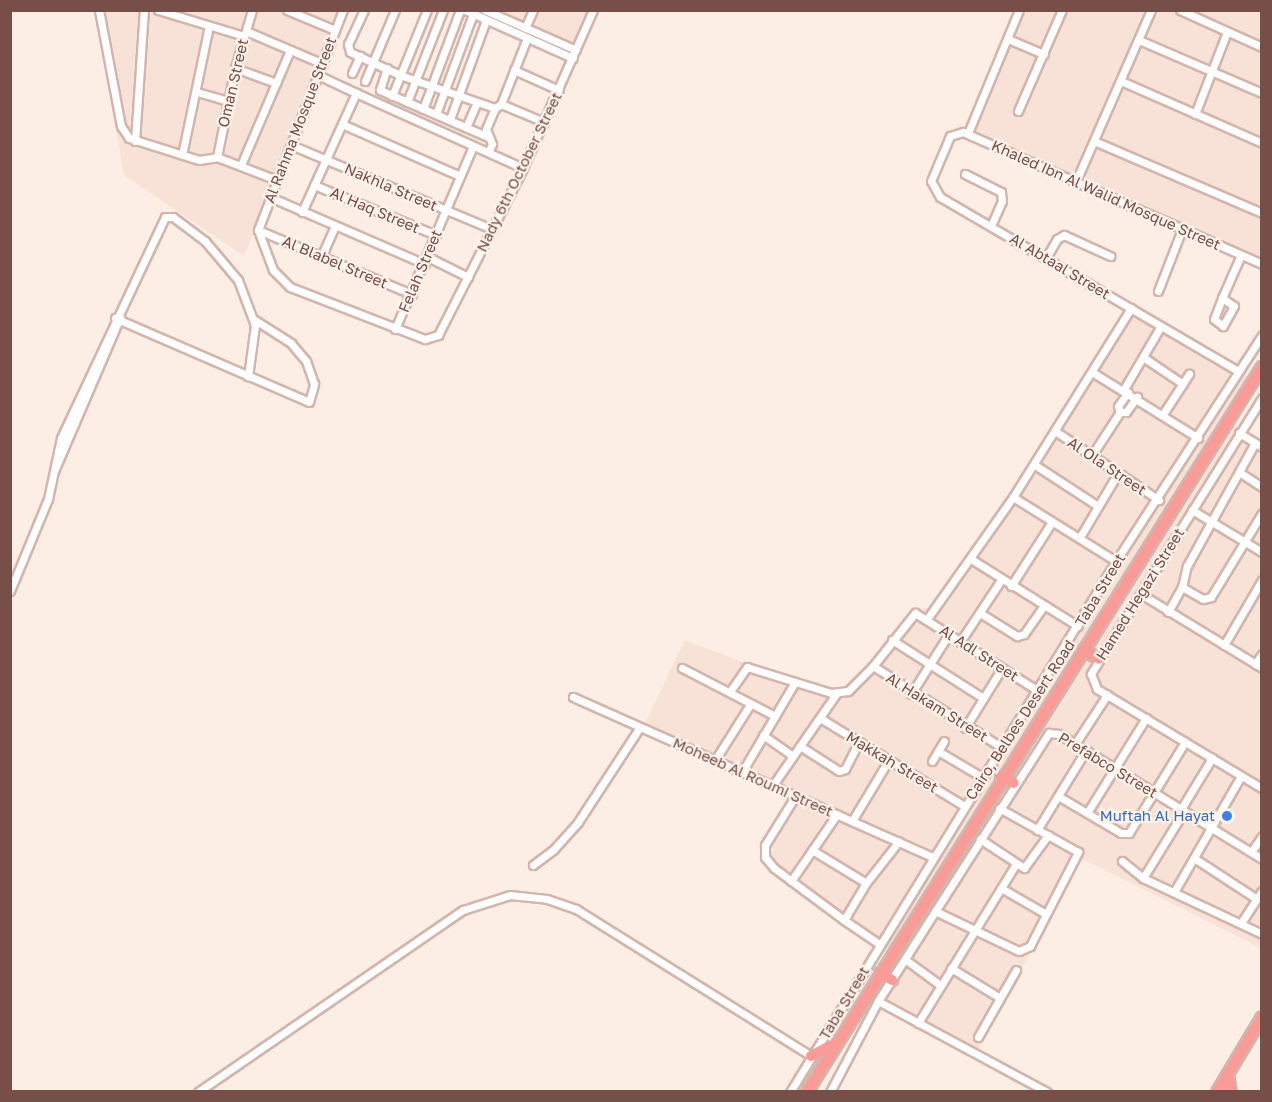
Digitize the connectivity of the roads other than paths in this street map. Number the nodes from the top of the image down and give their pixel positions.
1 (99, 10) edge
2 (144, 10) edge
3 (158, 10) edge
4 (252, 10) edge
5 (287, 10) edge
6 (343, 10) edge
7 (364, 10) edge
8 (394, 10) edge
9 (427, 10) edge
10 (443, 10) edge
11 (460, 10) edge
12 (465, 10) edge
13 (485, 10) edge
14 (533, 10) edge
15 (593, 10) edge
16 (1019, 10) edge
17 (1062, 10) edge
18 (1152, 10) edge
19 (1180, 10) edge
20 (473, 14) junction
21 (486, 20) junction
22 (209, 26) junction
23 (525, 28) junction
24 (335, 30) junction
25 (1227, 32) junction
26 (245, 34) junction
27 (527, 38) junction
28 (1008, 39) junction
29 (1138, 40) junction
30 (1262, 47) edge
31 (290, 50) junction
32 (574, 54) junction
33 (1044, 54) junction
34 (360, 56) junction
35 (373, 62) junction
36 (323, 64) junction
37 (236, 68) junction
38 (387, 68) junction
39 (514, 70) junction
40 (1212, 72) junction
41 (352, 73) dead end
42 (318, 75) junction
43 (400, 75) junction
44 (365, 81) dead end
45 (417, 81) junction
46 (1121, 81) junction
47 (276, 83) junction
48 (431, 85) junction
49 (444, 90) junction
50 (558, 90) junction
51 (197, 92) junction
52 (356, 93) junction
53 (1262, 93) edge
54 (458, 95) junction
55 (392, 96) junction
56 (228, 100) junction
57 (407, 102) junction
58 (477, 102) junction
59 (498, 106) junction
60 (423, 109) junction
61 (1018, 111) dead end
62 (436, 114) junction
63 (1195, 114) junction
64 (450, 119) junction
65 (544, 122) junction
66 (342, 124) junction
67 (466, 127) junction
68 (968, 133) junction
69 (488, 137) junction
70 (135, 141) junction
71 (1094, 141) junction
72 (1262, 143) edge
73 (291, 145) junction
74 (473, 146) junction
75 (488, 152) junction
76 (182, 155) junction
77 (217, 157) junction
78 (325, 160) junction
79 (241, 165) junction
80 (523, 168) junction
81 (965, 174) dead end
82 (460, 176) junction
83 (277, 180) junction
84 (1076, 181) junction
85 (314, 184) junction
86 (270, 197) junction
87 (446, 210) junction
88 (302, 212) junction
89 (1262, 213) edge
90 (334, 226) junction
91 (992, 226) junction
92 (1182, 229) junction
93 (258, 230) junction
94 (492, 230) junction
95 (436, 235) junction
96 (322, 255) junction
97 (1241, 255) junction
98 (1110, 256) dead end
99 (1046, 258) junction
100 (426, 260) junction
101 (1262, 264) edge
102 (468, 277) junction
103 (1158, 291) dead end
104 (412, 294) junction
105 (1222, 298) dead end
106 (1131, 308) junction
107 (118, 316) junction
108 (255, 320) junction
109 (1161, 326) junction
110 (395, 329) junction
111 (1262, 335) edge
112 (1143, 357) junction
113 (1262, 367) edge
114 (1238, 371) junction
115 (1092, 372) junction
116 (1190, 374) dead end
117 (248, 377) junction
118 (1183, 384) junction
119 (1126, 391) junction
120 (1137, 397) junction
121 (1262, 398) edge
122 (1120, 412) junction
123 (1163, 414) junction
124 (1055, 431) junction
125 (1239, 433) junction
126 (1198, 438) junction
127 (1258, 445) edge
128 (1092, 455) junction
129 (1035, 465) junction
130 (1239, 472) junction
131 (1118, 473) junction
132 (1262, 488) edge
133 (1013, 497) junction
134 (1159, 500) junction
135 (1098, 506) junction
136 (1192, 510) junction
137 (1262, 513) edge
138 (1052, 522) junction
139 (1211, 522) junction
140 (1080, 537) junction
141 (1244, 542) junction
142 (1262, 552) edge
143 (971, 559) junction
144 (1116, 561) junction
145 (1001, 580) junction
146 (1262, 580) edge
147 (1011, 586) junction
148 (1182, 587) junction
149 (10, 591) edge
150 (1254, 592) junction
151 (1141, 594) junction
152 (1262, 597) edge
153 (1043, 607) junction
154 (980, 612) junction
155 (1168, 612) junction
156 (924, 617) junction
157 (1078, 626) junction
158 (949, 634) junction
159 (892, 640) junction
160 (960, 642) junction
161 (1224, 645) junction
162 (1083, 650) junction
163 (1262, 654) edge
164 (1099, 659) junction
165 (930, 665) junction
166 (873, 666) junction
167 (1258, 666) edge
168 (682, 668) dead end
169 (1002, 668) junction
170 (795, 682) junction
171 (730, 690) junction
172 (1037, 690) junction
173 (836, 694) junction
174 (911, 694) junction
175 (1107, 695) junction
176 (573, 697) dead end
177 (983, 698) junction
178 (752, 703) junction
179 (775, 716) junction
180 (820, 718) junction
181 (1146, 718) junction
182 (640, 726) junction
183 (965, 728) junction
184 (764, 735) junction
185 (944, 741) dead end
186 (858, 742) junction
187 (1185, 742) junction
188 (1075, 744) junction
189 (800, 746) junction
190 (1000, 747) junction
191 (1086, 750) junction
192 (938, 751) junction
193 (792, 755) junction
194 (1212, 758) junction
195 (715, 760) junction
196 (888, 761) junction
197 (932, 761) dead end
198 (1115, 768) junction
199 (742, 772) junction
200 (1240, 776) junction
201 (982, 777) junction
202 (1001, 777) junction
203 (1014, 783) junction
204 (773, 786) junction
205 (1262, 788) edge
206 (1154, 792) junction
207 (796, 795) junction
208 (1058, 796) junction
209 (964, 806) junction
210 (999, 808) junction
211 (1183, 810) junction
212 (1087, 813) junction
213 (837, 814) junction
214 (852, 820) junction
215 (1211, 828) junction
216 (1037, 830) junction
217 (1047, 836) junction
218 (1262, 836) edge
219 (980, 839) junction
220 (899, 842) junction
221 (812, 850) junction
222 (1251, 852) junction
223 (933, 857) junction
224 (1194, 858) junction
225 (1262, 859) edge
226 (1122, 861) dead end
227 (1016, 864) junction
228 (533, 865) dead end
229 (1143, 878) junction
230 (791, 881) junction
231 (866, 883) junction
232 (1001, 888) junction
233 (1262, 891) edge
234 (1174, 892) junction
235 (1257, 899) junction
236 (935, 911) junction
237 (1046, 914) junction
238 (844, 920) junction
239 (1240, 923) junction
240 (974, 931) junction
241 (1262, 934) edge
242 (879, 944) junction
243 (906, 960) junction
244 (951, 968) junction
245 (1016, 970) dead end
246 (880, 973) junction
247 (892, 980) junction
248 (940, 985) junction
249 (1000, 998) junction
250 (878, 1001) junction
251 (1262, 1017) edge
252 (918, 1023) junction
253 (978, 1037) dead end
254 (837, 1042) junction
255 (811, 1056) junction
256 (1227, 1074) junction
257 (198, 1092) edge
258 (790, 1092) edge
259 (807, 1092) edge
260 (830, 1092) edge
261 (1047, 1092) edge
262 (1217, 1092) edge
263 (1231, 1092) edge

1 - 70 street
2 - 70 street
3 - 22 street
4 - 26 street, Oman Street
5 - 24 street
6 - 24 street, Al Rahma Mosque Street
7 - 34 street
8 - 35 street
9 - 43 street
10 - 45 street
11 - 48 street
12 - 20 street
13 - 23 street
14 - 23 street
15 - 32 street, Nady 6th October Street
16 - 28 street
17 - 33 street
18 - 29 street
19 - 25 street
20 - 21 street
20 - 49 street
21 - 27 street
21 - 54 street
22 - 26 street
22 - 51 street
23 - 32 street
24 - 36 street, Al Rahma Mosque Street
25 - 30 street
25 - 40 street
26 - 31 street
26 - 37 street, Oman Street
27 - 32 street
27 - 39 street
28 - 33 street
28 - 68 street
29 - 40 street
29 - 46 street
31 - 36 street
31 - 47 street
32 - 50 street, Nady 6th October Street
33 - 61 street
34 - 35 street
34 - 41 street
35 - 38 street
35 - 44 street
36 - 42 street, Al Rahma Mosque Street
37 - 47 street
37 - 56 street, Oman Street
38 - 43 street
38 - 55 street
39 - 50 street
39 - 59 street
40 - 53 street
40 - 63 street
42 - 52 street
42 - 73 street, Al Rahma Mosque Street
43 - 45 street
43 - 55 street
45 - 48 street
45 - 57 street
46 - 63 street
46 - 71 street
47 - 79 street
48 - 49 street
48 - 60 street
49 - 54 street
49 - 62 street
50 - 65 street, Nady 6th October Street
51 - 56 street
51 - 76 street
52 - 66 street
52 - 74 street
54 - 58 street
54 - 64 street
55 - 57 street
56 - 77 street, Oman Street
57 - 60 street
58 - 59 street
58 - 67 street
59 - 65 street
59 - 69 street
60 - 62 street
62 - 64 street
63 - 72 street
64 - 67 street
65 - 80 street, Nady 6th October Street
66 - 78 street
66 - 82 street
67 - 69 street
68 - 84 street, Khaled Ibn Al Walid Mosque Street
68 - 91 street, Al Abtaal Street
69 - 75 street
70 - 76 street
71 - 84 street
71 - 89 street
73 - 78 street, Nakhla Street
73 - 83 street, Al Rahma Mosque Street
74 - 75 street
74 - 82 street, Felah Street
75 - 80 street
76 - 77 street
77 - 79 street
78 - 85 street
78 - 87 street, Nakhla Street
79 - 83 street
80 - 94 street, Nady 6th October Street
81 - 91 street
82 - 87 street, Felah Street
83 - 86 street, Al Rahma Mosque Street
84 - 92 street, Khaled Ibn Al Walid Mosque Street
85 - 88 street
85 - 95 street, Al Haq Street
86 - 88 street
86 - 93 street, Al Rahma Mosque Street
87 - 94 street, Nakhla Street
87 - 95 street, Felah Street
88 - 90 street
90 - 96 street
90 - 100 street
91 - 99 street, Al Abtaal Street
92 - 97 street, Khaled Ibn Al Walid Mosque Street
92 - 103 street
93 - 96 street, Al Blabel Street
93 - 110 street
94 - 102 street, Nady 6th October Street
95 - 100 street, Felah Street
96 - 104 street, Al Blabel Street
97 - 101 street, Khaled Ibn Al Walid Mosque Street
97 - 105 street
98 - 99 street
99 - 106 street, Al Abtaal Street
100 - 102 street
100 - 104 street, Felah Street
102 - 110 street, Nady 6th October Street
104 - 110 street, Felah Street
106 - 109 street, Al Abtaal Street
106 - 115 street
107 - 108 street
107 - 117 street
107 - 149 street
108 - 117 street
108 - 117 street
109 - 112 street
109 - 114 street, Al Abtaal Street
111 - 114 street, Taba Street
112 - 118 street
112 - 119 street
113 - 162 highway, Cairo, Belbes Desert Road
114 - 126 street, Taba Street
115 - 119 street
115 - 124 street
116 - 118 street
118 - 123 street
119 - 120 street
119 - 122 street
120 - 122 street
120 - 123 street
121 - 125 street, Hamed Hegazi Street
122 - 128 street
123 - 126 street
124 - 128 street, Al Ola Street
124 - 129 street
125 - 127 street
125 - 136 street, Hamed Hegazi Street
126 - 134 street, Taba Street
127 - 130 street
128 - 131 street, Al Ola Street
129 - 133 street
129 - 135 street
130 - 132 street
130 - 139 street
131 - 134 street, Al Ola Street
131 - 135 street
133 - 138 street
133 - 143 street
134 - 144 street, Taba Street
135 - 140 street
136 - 139 street
136 - 151 street, Hamed Hegazi Street
137 - 141 street
138 - 140 street
138 - 147 street
139 - 141 street
139 - 148 street
140 - 144 street
141 - 142 street
141 - 148 street
143 - 145 street
143 - 156 street
144 - 157 street, Taba Street
145 - 147 street
145 - 154 street
146 - 150 street
147 - 153 street
148 - 155 street
150 - 152 street
150 - 161 street
151 - 155 street
151 - 164 street, Hamed Hegazi Street
153 - 154 street
153 - 157 street
154 - 160 street
155 - 161 street
156 - 158 street, Al Adl Street
156 - 159 street
157 - 172 street, Taba Street
158 - 160 street, Al Adl Street
158 - 165 street
159 - 165 street
159 - 166 street
160 - 169 street, Al Adl Street
161 - 167 street
162 - 164 highway
162 - 202 highway, Cairo, Belbes Desert Road
163 - 167 street
164 - 175 street, Hamed Hegazi Street
165 - 174 street
165 - 177 street
166 - 173 street
166 - 174 street, Al Hakam Street
168 - 171 street
169 - 172 street, Al Adl Street
169 - 177 street
170 - 171 street
170 - 173 street
170 - 179 street
171 - 178 street
172 - 190 street, Taba Street
173 - 180 street
174 - 183 street, Al Hakam Street
175 - 181 street, Hamed Hegazi Street
175 - 188 street
176 - 182 street, Moheeb Al Roumi Street
177 - 183 street
178 - 179 street
178 - 195 street
179 - 184 street
180 - 186 street, Makkah Street
180 - 189 street
181 - 187 street, Hamed Hegazi Street
181 - 198 street
182 - 195 street, Moheeb Al Roumi Street
182 - 228 street
183 - 190 street, Al Hakam Street
184 - 193 street
184 - 199 street
185 - 192 street
186 - 189 street
186 - 196 street, Makkah Street
187 - 194 street, Hamed Hegazi Street
187 - 206 street
188 - 191 street, Prefabco Street
188 - 203 street, Prefabco Street
189 - 193 street
190 - 201 street, Taba Street
191 - 198 street, Prefabco Street
191 - 208 street
192 - 197 street
192 - 201 street
193 - 204 street
194 - 200 street, Hamed Hegazi Street
194 - 211 street
195 - 199 street, Moheeb Al Roumi Street
196 - 209 street, Makkah Street
196 - 214 street
198 - 206 street, Prefabco Street
198 - 212 street
199 - 204 street, Moheeb Al Roumi Street
200 - 205 street, Hamed Hegazi Street
200 - 215 street
201 - 209 street, Taba Street
202 - 203 highway
202 - 246 highway, Cairo, Belbes Desert Road
203 - 210 street
204 - 207 street, Moheeb Al Roumi Street
206 - 211 street, Prefabco Street
206 - 212 street
207 - 213 street, Moheeb Al Roumi Street
207 - 230 street
208 - 212 street
208 - 216 street
209 - 223 street, Taba Street
210 - 216 street
210 - 219 street
211 - 215 street, Prefabco Street
211 - 229 street
213 - 214 street, Moheeb Al Roumi Street
213 - 221 street
214 - 220 street, Moheeb Al Roumi Street
215 - 222 street, Prefabco Street
215 - 224 street
216 - 217 street
217 - 227 street
217 - 237 street
218 - 222 street
219 - 227 street
219 - 236 street
220 - 223 street, Moheeb Al Roumi Street
220 - 231 street
221 - 230 street
221 - 231 street
222 - 225 street, Prefabco Street
223 - 242 street, Taba Street
224 - 234 street
224 - 235 street
226 - 229 street
227 - 232 street
229 - 234 street
230 - 238 street
231 - 238 street
232 - 237 street
232 - 240 street
233 - 235 street
234 - 239 street
235 - 239 street
236 - 240 street
236 - 243 street
237 - 240 street
238 - 242 street
239 - 241 street
240 - 244 street
242 - 255 street, Taba Street
243 - 247 street
243 - 248 street
244 - 248 street
244 - 249 street
245 - 249 street
246 - 247 highway
246 - 254 highway, Cairo, Belbes Desert Road
247 - 250 street
248 - 252 street
249 - 253 street
250 - 252 street
250 - 260 street
251 - 256 highway
252 - 261 street
254 - 255 highway
254 - 259 highway, Cairo, Belbes Desert Road
255 - 257 street
255 - 258 street, Taba Street
256 - 262 highway
256 - 263 highway

